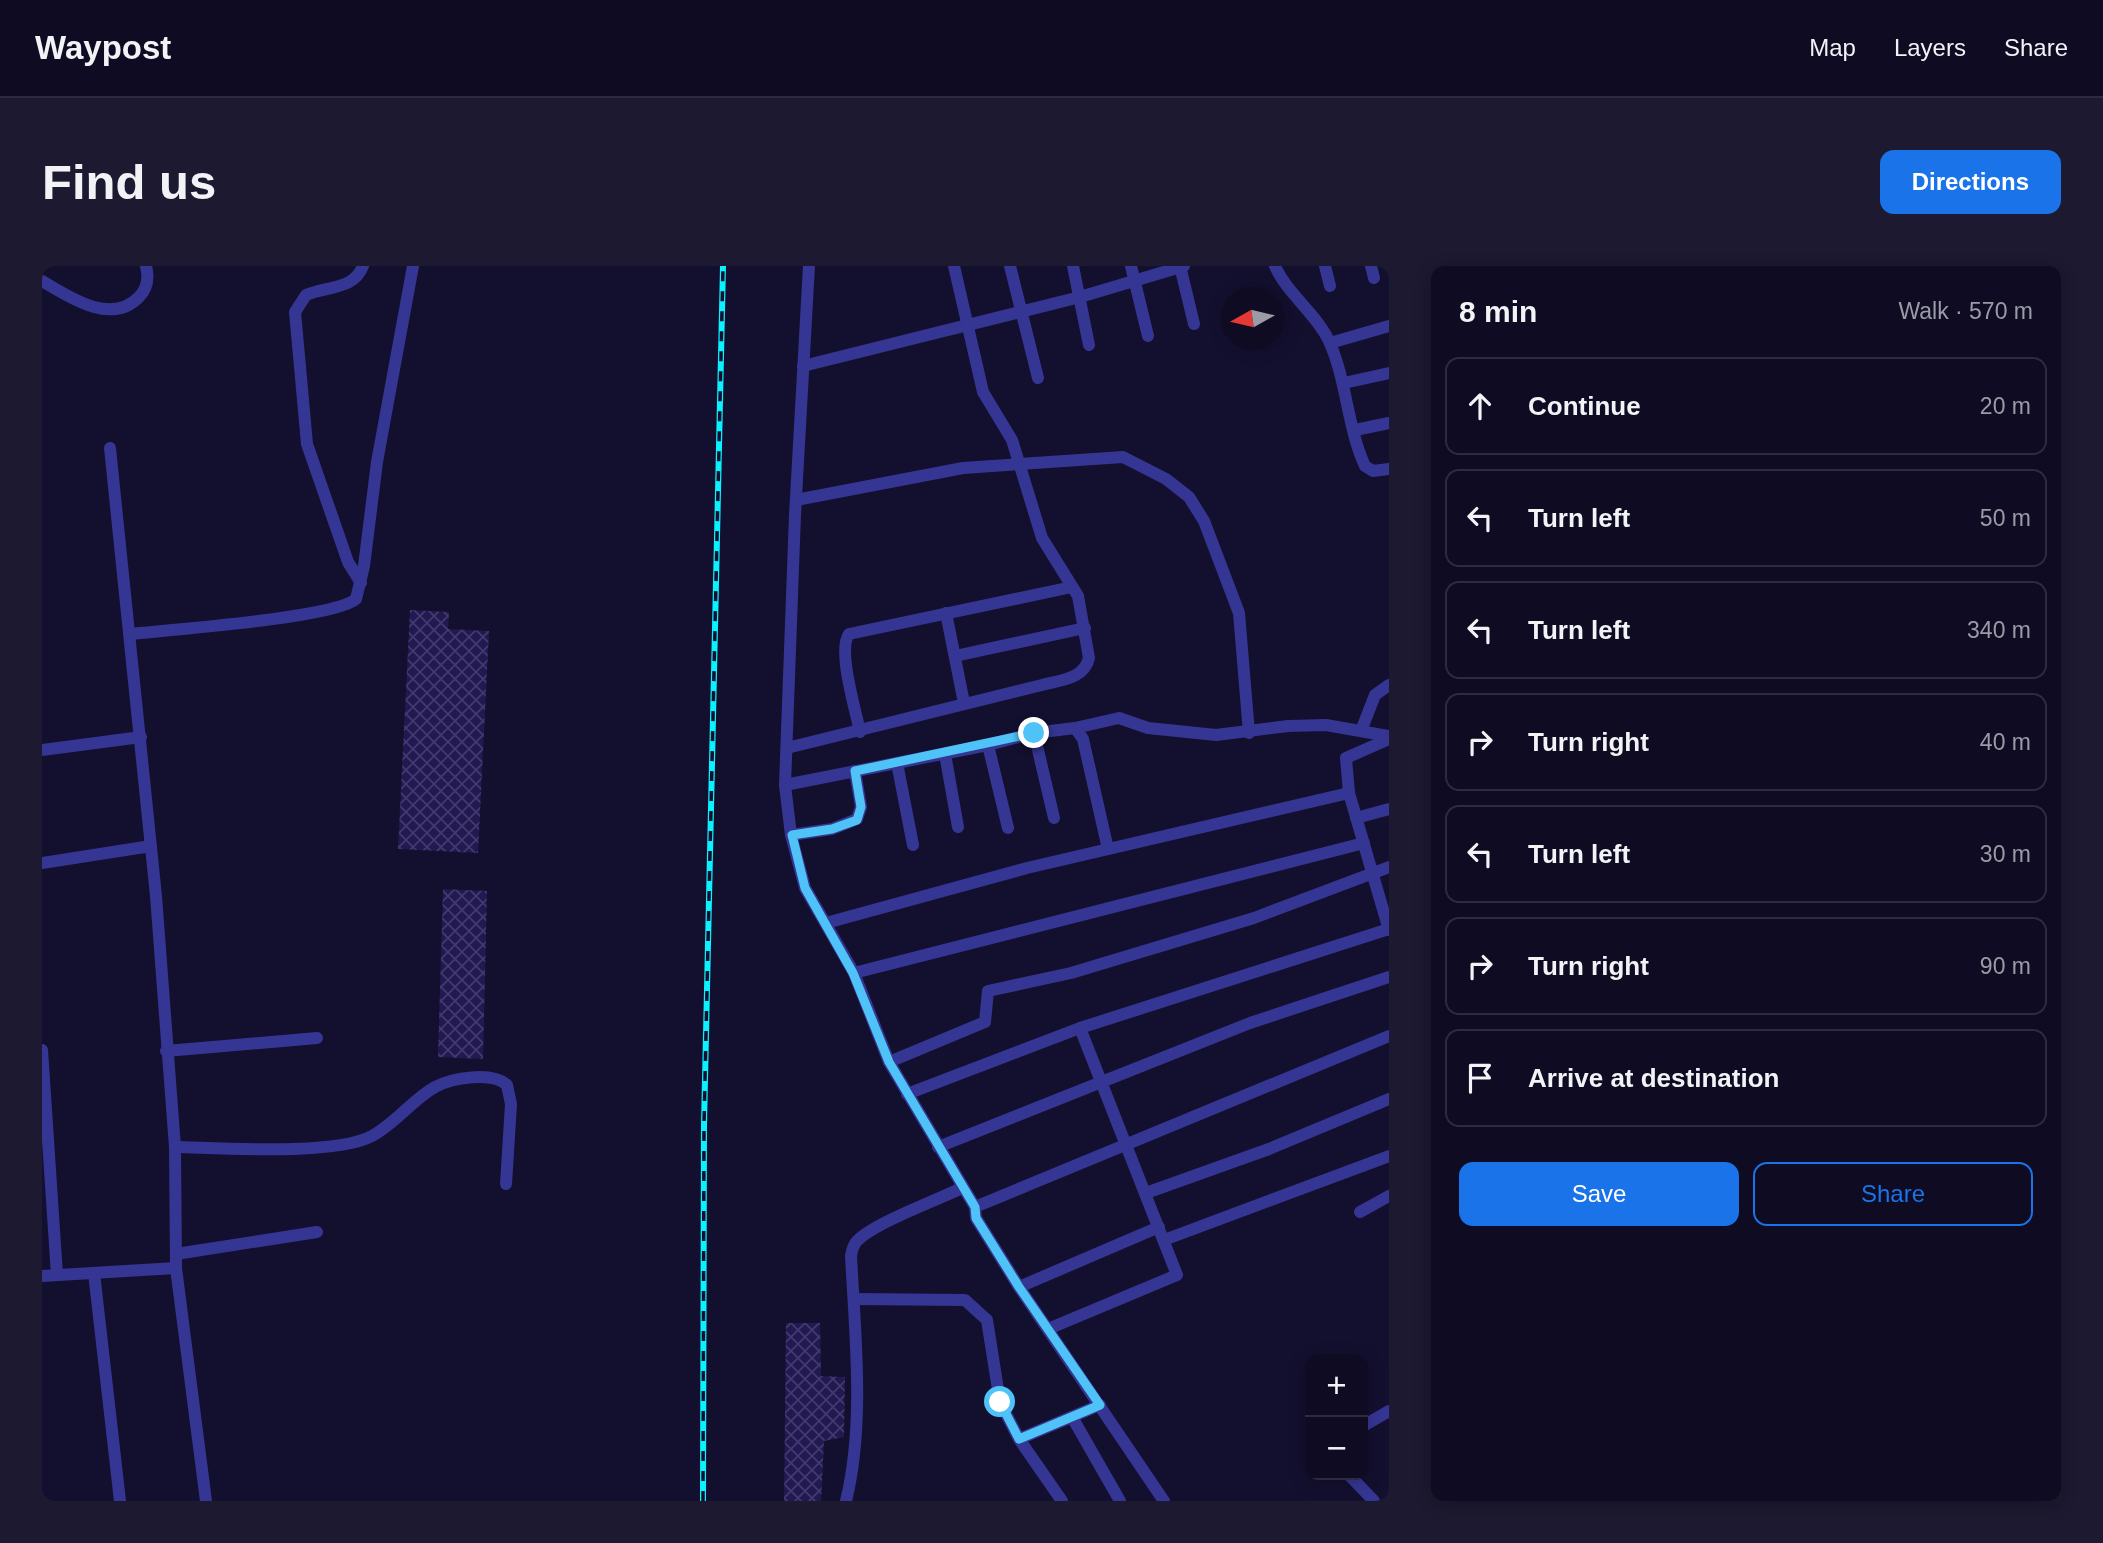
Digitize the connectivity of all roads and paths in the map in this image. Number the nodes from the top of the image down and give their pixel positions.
1 (146, 266) edge
2 (363, 266) edge
3 (412, 266) edge
4 (809, 266) edge
5 (954, 266) edge
6 (1010, 266) edge
7 (1073, 266) edge
8 (1131, 266) edge
9 (1182, 266) edge
10 (1275, 266) edge
11 (1325, 266) edge
12 (42, 281) edge
13 (1135, 281) junction
14 (1330, 286) dead end
15 (1080, 297) junction
16 (1021, 312) junction
17 (966, 324) junction
18 (1194, 324) dead end
19 (1389, 326) edge
20 (1148, 336) dead end
21 (1330, 343) junction
22 (1089, 345) dead end
23 (803, 366) junction
24 (1389, 373) edge
25 (1038, 378) dead end
26 (1344, 383) junction
27 (1389, 423) edge
28 (1355, 430) junction
29 (110, 448) dead end
30 (1021, 465) junction
31 (1389, 469) edge
32 (796, 500) junction
33 (361, 583) junction
34 (1072, 587) junction
35 (947, 613) junction
36 (1085, 628) junction
37 (130, 634) junction
38 (955, 656) junction
39 (1389, 685) edge
40 (964, 703) junction
41 (1075, 728) junction
42 (1361, 731) junction
43 (860, 732) junction
44 (1034, 733) junction
45 (1249, 733) junction
46 (141, 737) junction
47 (1389, 738) edge
48 (988, 745) junction
49 (787, 748) junction
50 (42, 750) edge
51 (945, 754) junction
52 (897, 763) junction
53 (855, 771) junction
54 (785, 785) junction
55 (1349, 793) junction
56 (1389, 809) edge
57 (1054, 818) dead end
58 (1356, 818) junction
59 (958, 827) dead end
60 (1008, 828) dead end
61 (792, 835) junction
62 (1364, 843) junction
63 (914, 845) dead end
64 (151, 846) junction
65 (1108, 849) junction
66 (42, 863) edge
67 (1389, 867) edge
68 (1371, 872) junction
69 (826, 923) junction
70 (1389, 929) edge
71 (853, 973) junction
72 (1389, 977) edge
73 (1080, 1028) junction
74 (1389, 1036) edge
75 (317, 1038) dead end
76 (42, 1050) edge
77 (166, 1051) junction
78 (889, 1062) junction
79 (1101, 1082) junction
80 (907, 1094) junction
81 (1389, 1099) edge
82 (1127, 1146) junction
83 (175, 1147) junction
84 (938, 1147) junction
85 (1389, 1156) edge
86 (506, 1184) dead end
87 (962, 1188) junction
88 (1146, 1193) junction
89 (1389, 1196) edge
90 (975, 1207) junction
91 (1360, 1212) dead end
92 (1159, 1227) junction
93 (317, 1232) dead end
94 (1164, 1240) junction
95 (176, 1254) junction
96 (176, 1268) junction
97 (94, 1273) junction
98 (57, 1275) junction
99 (42, 1276) edge
100 (1019, 1287) junction
101 (854, 1299) junction
102 (1048, 1329) junction
103 (1100, 1405) junction
104 (1389, 1411) edge
105 (1072, 1417) junction
106 (1368, 1423) edge
107 (1019, 1439) junction
108 (1354, 1480) edge
109 (120, 1501) edge
110 (206, 1501) edge
111 (846, 1501) edge
112 (1062, 1501) edge
113 (1120, 1501) edge
114 (1164, 1501) edge
115 (1374, 1501) edge

1 - 12 street
2 - 33 street
3 - 33 street
4 - 23 street
5 - 17 street
6 - 16 street
7 - 15 street
8 - 13 street
9 - 13 street
9 - 18 street
10 - 21 street
11 - 14 street
13 - 15 street
13 - 20 street
15 - 16 street
15 - 22 street
16 - 17 street
16 - 25 street
17 - 23 street
17 - 30 street
19 - 21 street
21 - 26 street
23 - 32 street
24 - 26 street
26 - 28 street
27 - 28 street
28 - 31 street
29 - 37 street
30 - 32 street
30 - 34 street
30 - 45 street
32 - 49 street
33 - 37 street
34 - 35 street
34 - 36 street
35 - 38 street
35 - 43 street
36 - 38 street
36 - 40 street
37 - 46 street
38 - 40 street
39 - 42 street
40 - 43 street
41 - 44 street
41 - 45 street
41 - 65 street
42 - 45 street
42 - 47 street
43 - 49 street
44 - 48 street
44 - 57 street
46 - 50 street
46 - 64 street
47 - 55 street
48 - 51 street
48 - 60 street
49 - 54 street
51 - 52 street
51 - 59 street
52 - 53 street
52 - 63 street
53 - 54 street
53 - 61 street
54 - 61 street
55 - 58 street
55 - 65 street
56 - 58 street
58 - 62 street
61 - 69 street
62 - 68 street
62 - 71 street
64 - 66 street
64 - 77 street
65 - 69 street
67 - 68 street
68 - 70 street
68 - 78 street
69 - 71 street
70 - 73 street
71 - 78 street
72 - 79 street
73 - 79 street
73 - 80 street
74 - 82 street
75 - 77 street
76 - 98 street
77 - 83 street
78 - 80 street
79 - 82 street
79 - 84 street
80 - 84 street
81 - 88 street
82 - 88 street
82 - 90 street
83 - 86 street
83 - 95 street
84 - 87 street
85 - 94 street
87 - 90 street
87 - 101 street
88 - 92 street
89 - 91 street
90 - 100 street
92 - 94 street
92 - 100 street
93 - 95 street
94 - 102 street
95 - 96 street
96 - 97 street
96 - 110 street
97 - 98 street
97 - 109 street
98 - 99 street
100 - 102 street
101 - 107 street
101 - 111 street
102 - 103 street
103 - 105 street
103 - 114 street
104 - 106 street
105 - 107 street
105 - 113 street
107 - 112 street
108 - 115 street

